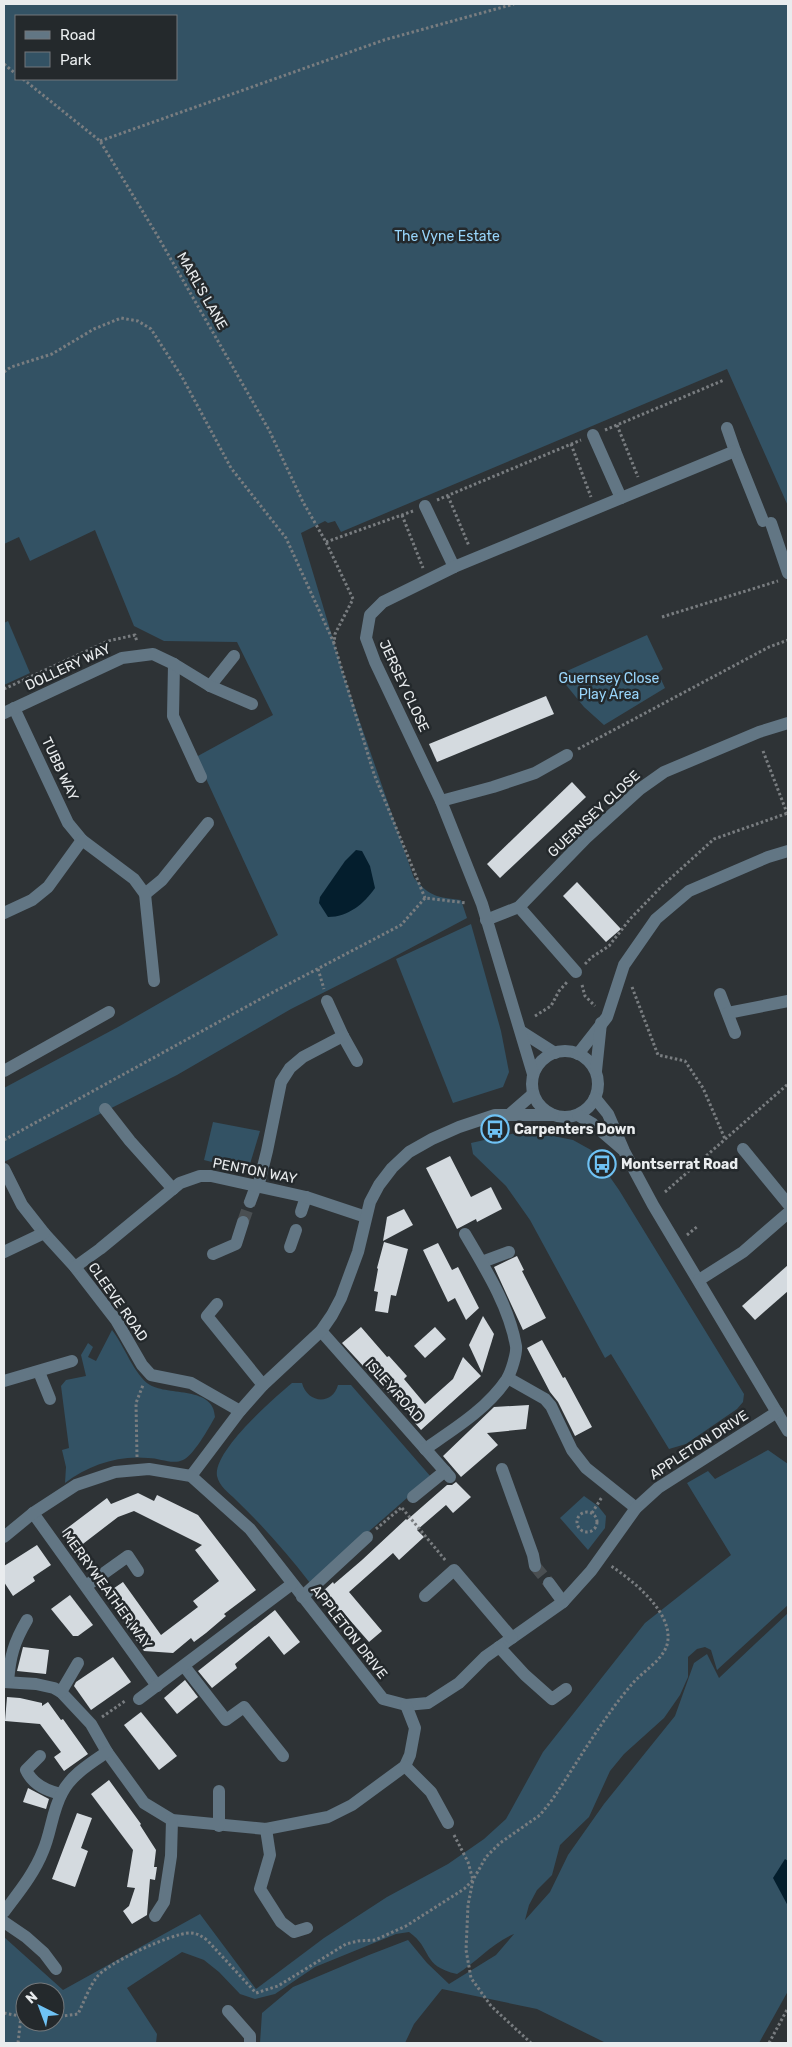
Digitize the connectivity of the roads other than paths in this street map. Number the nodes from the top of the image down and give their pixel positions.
1 (727, 428) dead end
2 (593, 435) dead end
3 (735, 451) junction
4 (620, 498) junction
5 (425, 506) road end
6 (454, 567) junction
7 (784, 577) edge
8 (234, 656) dead end
9 (174, 664) junction
10 (210, 686) junction
11 (252, 704) dead end
12 (9, 711) edge
13 (788, 722) edge
14 (568, 755) road end
15 (201, 777) dead end
16 (442, 801) junction
17 (208, 823) dead end
18 (82, 840) junction
19 (788, 851) edge
20 (145, 894) junction
21 (519, 907) junction
22 (4, 913) edge
23 (486, 920) junction
24 (579, 976) road end
25 (154, 981) dead end
26 (720, 994) dead end
27 (327, 1001) road end
28 (788, 1001) edge
29 (109, 1012) dead end
30 (728, 1013) junction
31 (604, 1020) junction
32 (522, 1032) junction
33 (735, 1033) dead end
34 (343, 1036) junction
35 (555, 1053) junction
36 (578, 1054) junction
37 (357, 1061) dead end
38 (4, 1071) edge
39 (596, 1071) junction
40 (533, 1074) junction
41 (533, 1094) junction
42 (595, 1098) junction
43 (105, 1109) dead end
44 (510, 1114) junction
45 (578, 1115) junction
46 (553, 1116) junction
47 (743, 1149) dead end
48 (624, 1150) junction
49 (4, 1169) edge
50 (256, 1186) junction
51 (173, 1189) junction
52 (306, 1197) junction
53 (250, 1202) tunnel mouth
54 (788, 1204) edge
55 (302, 1212) dead end
56 (788, 1214) edge
57 (366, 1217) junction
58 (243, 1222) tunnel mouth
59 (296, 1230) dead end
60 (44, 1233) junction
61 (465, 1234) dead end
62 (290, 1248) dead end
63 (4, 1252) edge
64 (509, 1252) dead end
65 (213, 1254) dead end
66 (482, 1262) junction
67 (75, 1267) junction
68 (699, 1280) junction
69 (217, 1304) dead end
70 (321, 1331) junction
71 (72, 1361) dead end
72 (39, 1372) junction
73 (508, 1378) junction
74 (4, 1382) edge
75 (263, 1385) junction
76 (50, 1399) dead end
77 (240, 1411) junction
78 (777, 1412) junction
79 (788, 1431) edge
80 (425, 1449) junction
81 (502, 1469) dead end
82 (191, 1476) junction
83 (413, 1497) road end
84 (636, 1508) junction
85 (33, 1513) junction
86 (4, 1536) edge
87 (367, 1538) road end
88 (535, 1566) tunnel mouth
89 (138, 1571) dead end
90 (548, 1583) tunnel mouth
91 (292, 1584) junction
92 (86, 1586) junction
93 (426, 1596) dead end
94 (302, 1597) junction
95 (563, 1602) junction
96 (27, 1620) dead end
97 (512, 1638) junction
98 (499, 1647) junction
99 (78, 1663) dead end
100 (184, 1666) junction
101 (6, 1682) edge
102 (157, 1686) junction
103 (566, 1689) dead end
104 (61, 1692) junction
105 (140, 1699) road end
106 (406, 1705) junction
107 (107, 1752) junction
108 (40, 1756) dead end
109 (282, 1756) dead end
110 (405, 1766) junction
111 (219, 1791) dead end
112 (61, 1794) junction
113 (172, 1820) junction
114 (448, 1823) road end
115 (219, 1826) junction
116 (266, 1829) junction
117 (4, 1912) edge
118 (155, 1916) dead end
119 (4, 1922) edge
120 (307, 1928) dead end
121 (56, 1969) dead end
122 (228, 2011) dead end
123 (250, 2043) edge

1 - 3 street
2 - 4 street
3 - 4 street, JERSEY CLOSE
3 - 7 street
4 - 6 street, JERSEY CLOSE
5 - 6 street
6 - 16 street, JERSEY CLOSE
8 - 10 street
9 - 10 street, DOLLERY WAY
9 - 12 street, DOLLERY WAY
9 - 15 street
10 - 11 street, DOLLERY WAY
12 - 18 street, TUBB WAY
13 - 21 street, GUERNSEY CLOSE
14 - 16 street
16 - 23 street, JERSEY CLOSE
17 - 20 street
18 - 20 street, TUBB WAY
18 - 22 street
19 - 31 street
20 - 25 street
21 - 23 street, GUERNSEY CLOSE
21 - 24 street
23 - 32 street, JERSEY CLOSE
26 - 30 street
27 - 34 street
28 - 30 street
29 - 38 street
30 - 33 street
31 - 36 street
31 - 39 street
32 - 35 street
32 - 40 street, JERSEY CLOSE
34 - 37 street
34 - 50 street
35 - 36 street
35 - 40 street
36 - 39 street
39 - 42 street
40 - 41 street
41 - 44 street
41 - 46 street
42 - 45 street
42 - 48 street
43 - 51 street
44 - 46 street
44 - 57 street
45 - 46 street
45 - 48 street
47 - 54 street
48 - 68 street
49 - 60 street, CLEEVE ROAD
50 - 51 street, PENTON WAY
50 - 52 street, PENTON WAY
50 - 53 street
51 - 67 street, PENTON WAY
52 - 55 street
52 - 57 street, PENTON WAY
56 - 68 street
57 - 70 street
58 - 65 street
59 - 62 street
60 - 63 street
60 - 67 street, CLEEVE ROAD
61 - 66 street
64 - 66 street
66 - 73 street
67 - 77 street, CLEEVE ROAD
68 - 78 street
69 - 75 street
70 - 75 street
70 - 80 street, ISLEY ROAD
71 - 72 street
72 - 74 street
72 - 76 street
73 - 80 street
73 - 84 street
75 - 77 street
77 - 82 street
78 - 79 street
78 - 84 street, APPLETON DRIVE
80 - 83 street, ISLEY ROAD
81 - 88 street
82 - 85 street
82 - 91 street, APPLETON DRIVE
84 - 95 street, APPLETON DRIVE
85 - 86 street
85 - 92 street, MERRYWEATHER WAY
87 - 94 street
89 - 92 street
90 - 95 street
91 - 94 street, APPLETON DRIVE
91 - 100 street
92 - 102 street, MERRYWEATHER WAY
93 - 97 street
94 - 106 street, APPLETON DRIVE
95 - 97 street, APPLETON DRIVE
96 - 101 street
97 - 98 street, APPLETON DRIVE
98 - 103 street
98 - 106 street, APPLETON DRIVE
99 - 104 street
100 - 102 street
100 - 109 street
101 - 104 street
102 - 105 street
104 - 107 street
106 - 110 street
107 - 112 street
107 - 113 street
108 - 112 street
110 - 114 street
110 - 116 street
111 - 115 street
112 - 117 street
113 - 115 street
113 - 118 street
115 - 116 street
116 - 120 street
119 - 121 street
122 - 123 street

